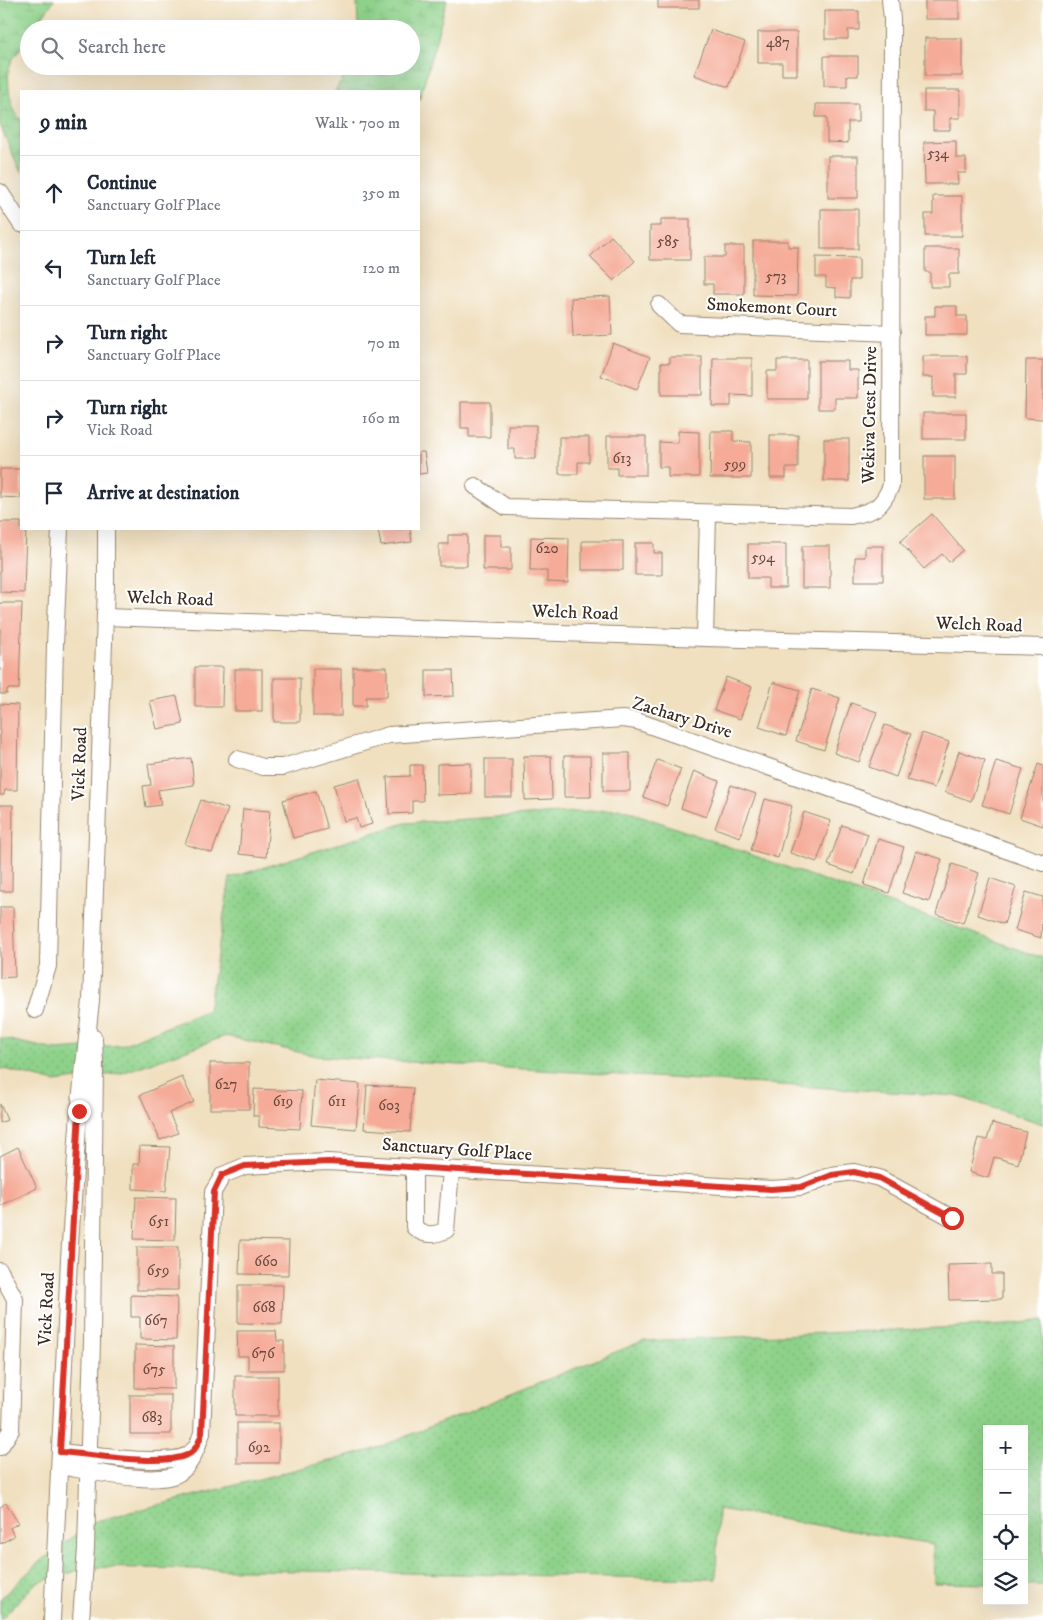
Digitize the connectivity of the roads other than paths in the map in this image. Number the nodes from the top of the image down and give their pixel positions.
1 (890, 0) edge
2 (0, 192) edge
3 (20, 222) edge
4 (659, 306) dead end
5 (892, 334) junction
6 (476, 486) dead end
7 (708, 514) junction
8 (60, 530) edge
9 (106, 530) edge
10 (105, 617) junction
11 (705, 638) junction
12 (1043, 647) edge
13 (237, 759) dead end
14 (1043, 863) edge
15 (91, 1001) junction
16 (35, 1010) dead end
17 (414, 1167) junction
18 (451, 1170) junction
19 (952, 1218) dead end
20 (0, 1271) edge
21 (0, 1446) edge
22 (197, 1447) junction
23 (158, 1458) junction
24 (60, 1459) junction
25 (87, 1462) junction
26 (158, 1478) junction
27 (52, 1620) edge
28 (81, 1620) edge

1 - 5 street, Wekiva Crest Drive
2 - 3 street
4 - 5 street, Smokemont Court
5 - 7 street, Wekiva Crest Drive
6 - 7 street, Wekiva Crest Drive
7 - 11 street
8 - 16 street
9 - 10 street, Vick Road
10 - 11 street, Welch Road
10 - 15 street, Vick Road
11 - 12 street, Welch Road
13 - 14 street, Zachary Drive
15 - 24 street, Vick Road
15 - 25 street, Vick Road
17 - 18 street, Sanctuary Golf Place
17 - 18 street
17 - 22 street, Sanctuary Golf Place
18 - 19 street, Sanctuary Golf Place
20 - 21 street
22 - 23 street, Sanctuary Golf Place
22 - 26 street, Sanctuary Golf Place
23 - 25 street, Sanctuary Golf Place
23 - 26 street
24 - 25 street, Sanctuary Golf Place
24 - 27 street, Vick Road
25 - 26 street, Sanctuary Golf Place
25 - 28 street, Vick Road

